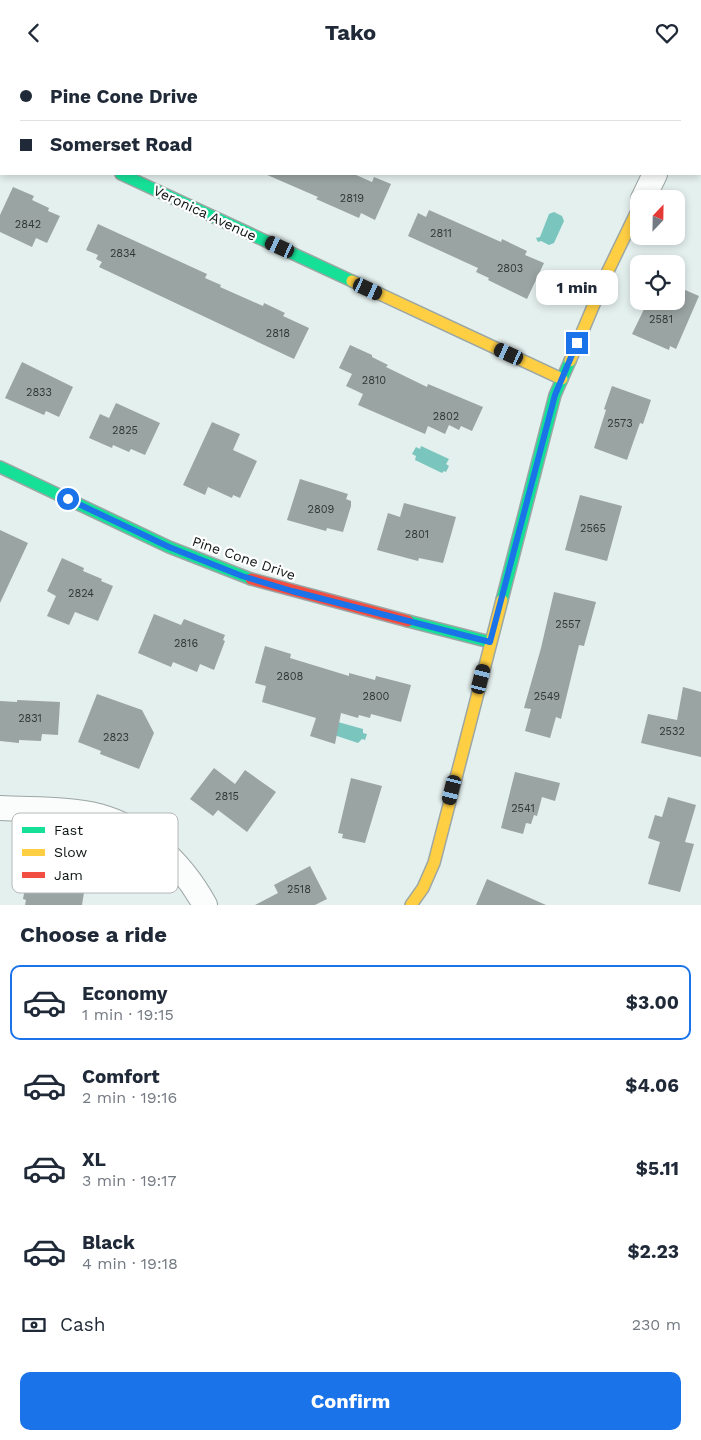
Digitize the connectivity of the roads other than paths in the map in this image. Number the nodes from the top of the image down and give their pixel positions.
1 (123, 175) edge
2 (655, 175) edge
3 (647, 190) edge
4 (630, 226) edge
5 (562, 379) junction
6 (0, 467) edge
7 (490, 642) junction
8 (0, 808) edge
9 (82, 813) edge
10 (178, 865) edge
11 (205, 905) edge
12 (412, 905) edge

1 - 5 street, Veronica Avenue
2 - 3 street
4 - 5 street
5 - 7 street
6 - 7 street, Pine Cone Drive
7 - 12 street
8 - 9 street
10 - 11 street

